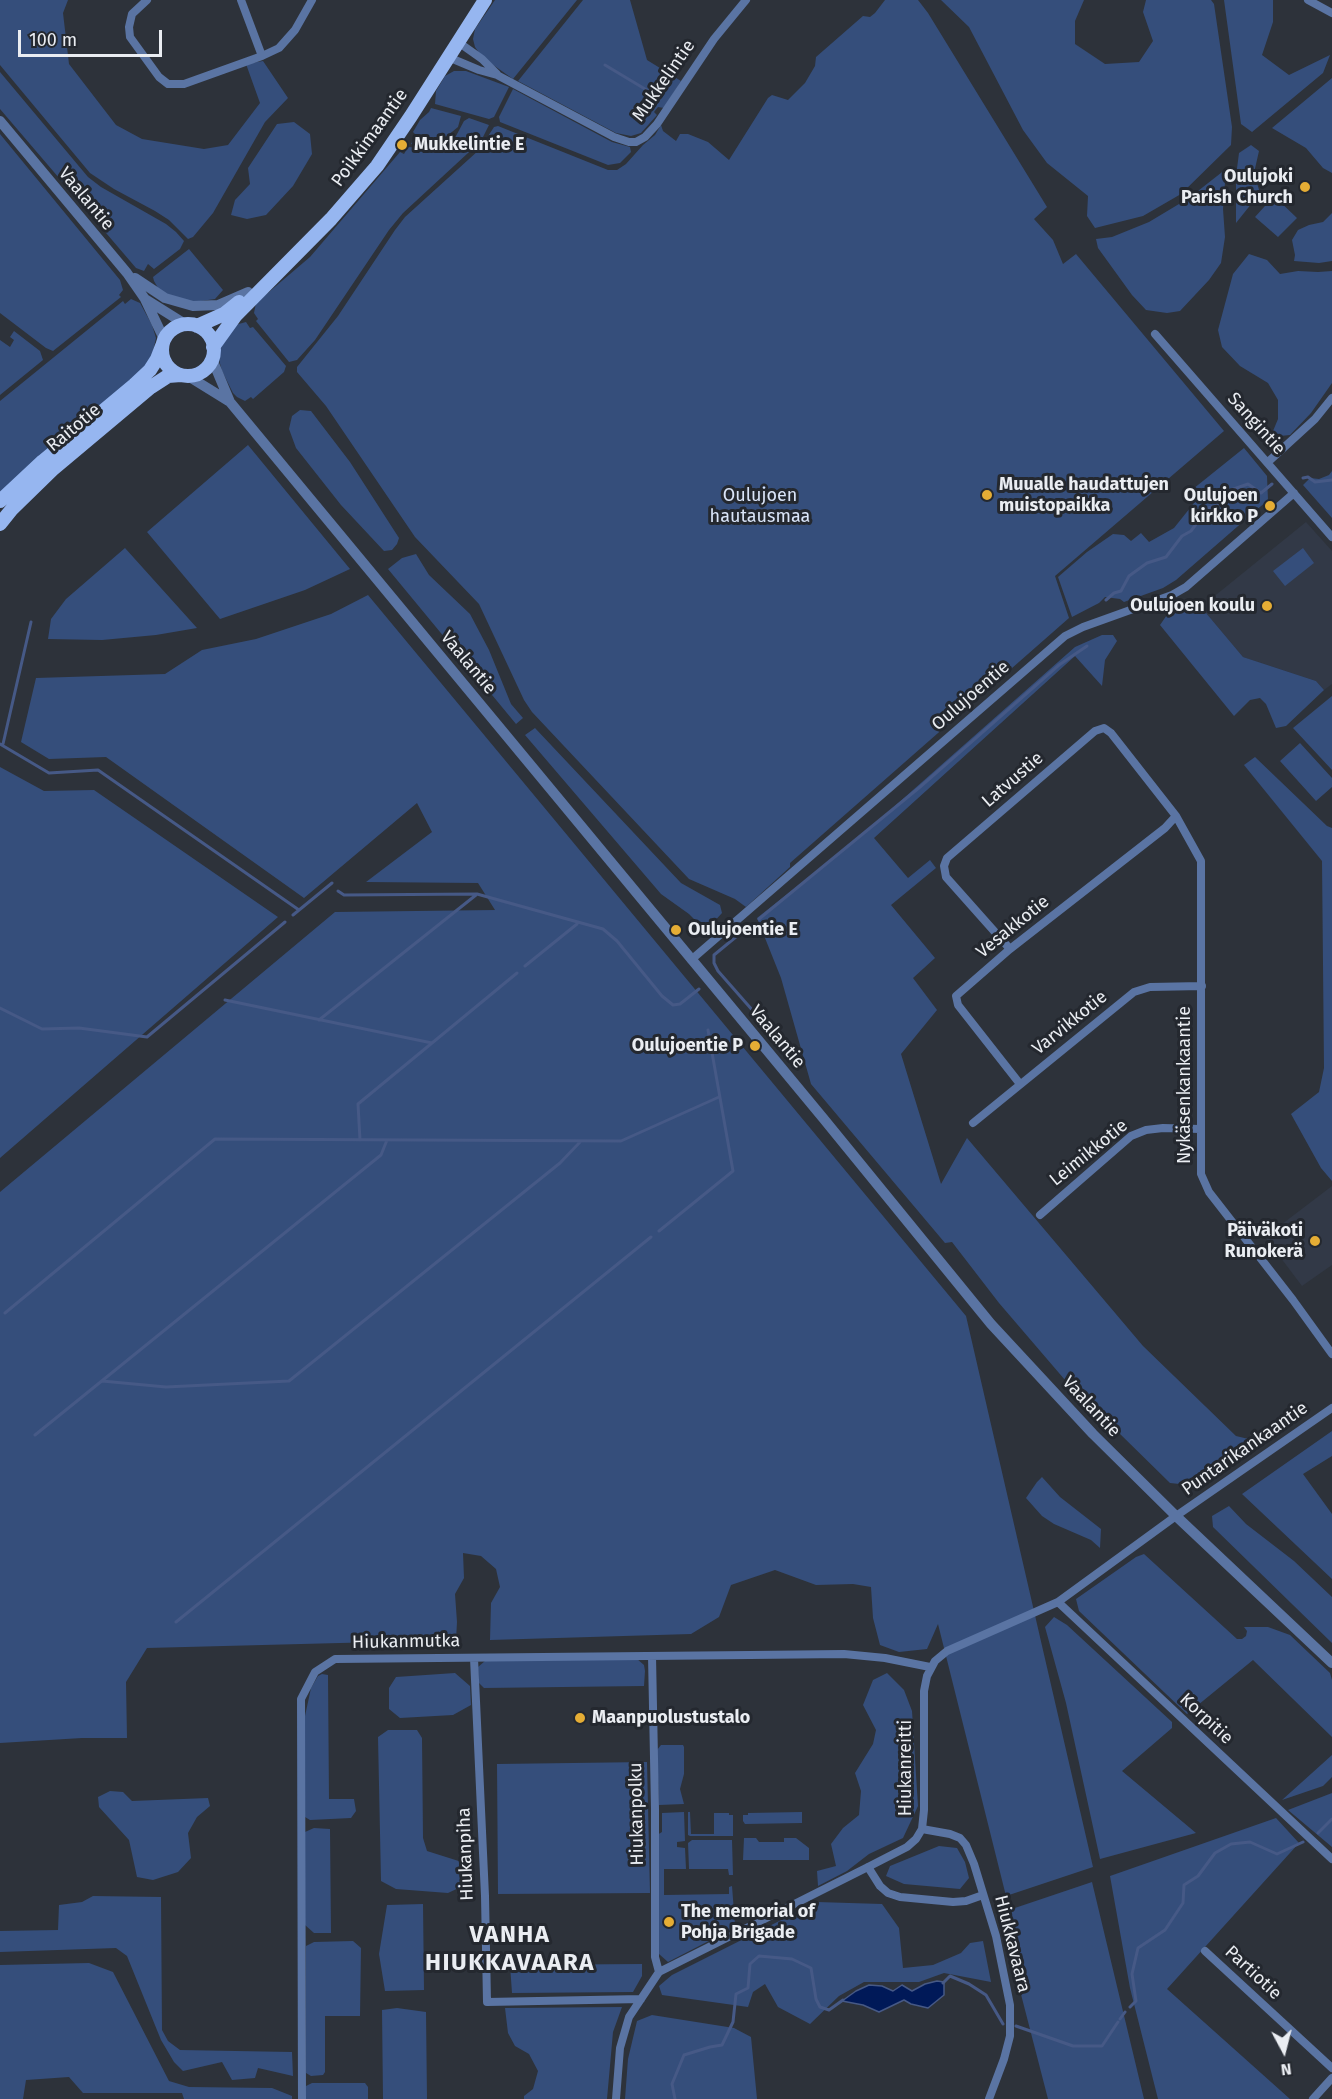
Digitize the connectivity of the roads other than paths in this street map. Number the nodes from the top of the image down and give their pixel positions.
1 (147, 0) edge
2 (240, 0) edge
3 (312, 0) edge
4 (485, 0) edge
5 (746, 0) edge
6 (1308, 0) edge
7 (1332, 13) edge
8 (458, 42) junction
9 (262, 56) junction
10 (447, 57) junction
11 (497, 75) junction
12 (0, 121) edge
13 (150, 296) junction
14 (224, 313) junction
15 (191, 325) junction
16 (1155, 334) dead end
17 (163, 343) junction
18 (213, 353) junction
19 (185, 376) junction
20 (1332, 398) edge
21 (230, 402) junction
22 (1268, 462) junction
23 (1294, 493) junction
24 (0, 501) edge
25 (0, 524) edge
26 (1332, 537) edge
27 (1176, 816) junction
28 (1010, 949) junction
29 (691, 960) junction
30 (1202, 986) junction
31 (1020, 1084) junction
32 (973, 1123) dead end
33 (1200, 1129) junction
34 (1040, 1215) dead end
35 (1332, 1354) edge
36 (1332, 1408) edge
37 (1176, 1516) junction
38 (1058, 1602) junction
39 (652, 1656) junction
40 (474, 1658) junction
41 (1332, 1663) edge
42 (930, 1667) junction
43 (922, 1829) junction
44 (1332, 1859) edge
45 (868, 1868) junction
46 (983, 1895) junction
47 (1205, 1951) dead end
48 (659, 1972) junction
49 (640, 1999) junction
50 (1332, 2068) edge
51 (1332, 2078) edge
52 (302, 2099) edge
53 (616, 2099) edge
54 (989, 2099) edge
55 (1313, 2099) edge

1 - 9 street
2 - 9 street
3 - 9 street
4 - 8 main road, Poikkimaantie
5 - 11 street, Mukkelintie
6 - 7 street
8 - 10 main road, Poikkimaantie
8 - 11 street, Mukkelintie
10 - 11 street, Mukkelintie
10 - 14 main road, Poikkimaantie
12 - 13 street, Vaalantie
13 - 14 street
13 - 15 street, Vaalantie
13 - 17 street, Vaalantie
14 - 15 main road, Poikkimaantie
14 - 18 main road, Poikkimaantie
15 - 17 main road
15 - 18 main road
16 - 22 street, Sangintie
17 - 19 main road
17 - 24 main road, Raitotie
18 - 19 main road
18 - 21 street, Vaalantie
19 - 21 street, Vaalantie
19 - 25 main road, Raitotie
20 - 22 street
21 - 29 street, Vaalantie
22 - 23 street, Sangintie
23 - 26 street, Sangintie
23 - 29 street, Oulujoentie
27 - 28 street, Vesakkotie
27 - 28 street, Latvustie
27 - 30 street, Nykäsenkankaantie
28 - 31 street, Vesakkotie
29 - 37 street, Vaalantie
30 - 31 street, Varvikkotie
30 - 33 street, Nykäsenkankaantie
31 - 32 street, Varvikkotie
33 - 34 street, Leimikkotie
33 - 35 street, Nykäsenkankaantie
36 - 37 street, Puntarikankaantie
37 - 38 street
37 - 41 street, Vaalantie
38 - 42 street
38 - 44 street, Korpitie
39 - 40 street, Hiukanmutka
39 - 42 street, Hiukanmutka
39 - 48 street, Hiukanpolku
40 - 49 street, Hiukanpiha
40 - 52 street, Hiukanmutka
42 - 43 street, Hiukanreitti
43 - 45 street, Hiukanreitti
43 - 46 street, Hiukkavaara
45 - 46 street
45 - 48 street, Hiukanreitti
46 - 54 street, Hiukkavaara
47 - 50 street, Partiotie
48 - 49 street, Hiukanreitti
49 - 53 street, Hiukanreitti
51 - 55 street

